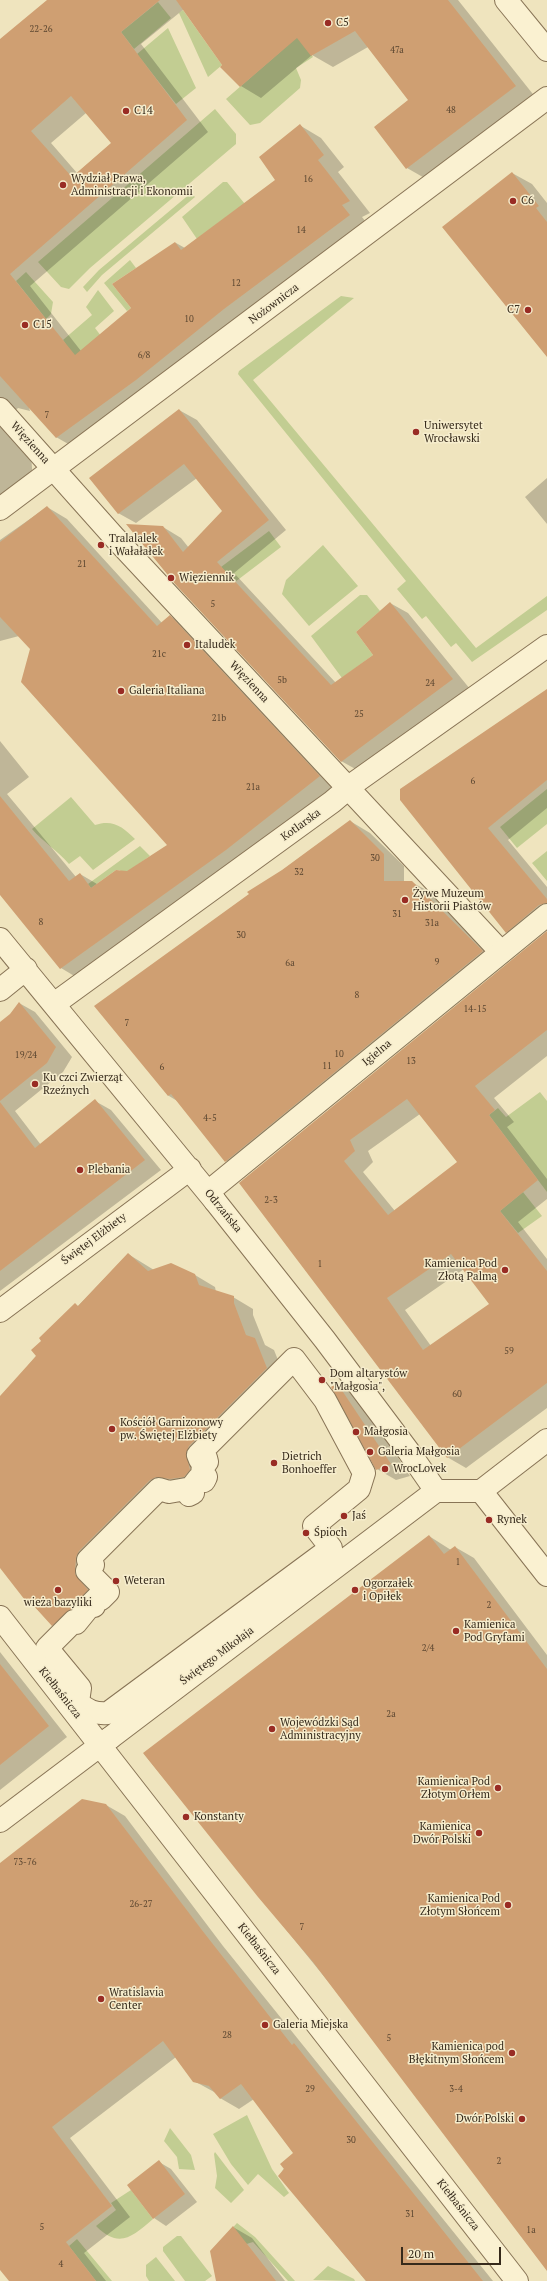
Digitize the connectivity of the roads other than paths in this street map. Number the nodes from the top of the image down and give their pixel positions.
1 (506, 0) edge
2 (547, 50) edge
3 (547, 98) edge
4 (0, 409) edge
5 (54, 470) junction
6 (0, 510) edge
7 (547, 646) edge
8 (348, 789) junction
9 (547, 915) edge
10 (0, 939) edge
11 (501, 952) junction
12 (26, 969) junction
13 (0, 990) edge
14 (54, 1004) junction
15 (190, 1169) junction
16 (212, 1197) junction
17 (0, 1311) edge
18 (547, 1440) edge
19 (481, 1491) junction
20 (436, 1492) junction
21 (547, 1575) edge
22 (0, 1617) edge
23 (47, 1648) joint
24 (106, 1742) junction
25 (0, 1821) edge
26 (517, 2281) edge

1 - 2 street
3 - 5 street, Nożownicza
4 - 5 street, Więzienna
5 - 6 street, Nożownicza
5 - 8 street, Więzienna
7 - 8 street, Kotlarska
8 - 11 street, Więzienna
8 - 14 street, Kotlarska
9 - 11 street, Igielna
10 - 12 street, Odrzańska
11 - 16 street, Igielna
12 - 13 street
12 - 14 street, Odrzańska
14 - 15 street, Odrzańska
15 - 16 street, Odrzańska
15 - 17 street, Świętej Elżbiety
16 - 20 street, Odrzańska
18 - 19 street
19 - 20 street
19 - 21 street
20 - 24 street, Świętego Mikołaja
22 - 24 street, Kiełbaśnicza
23 - 23 street
24 - 25 street, Świętego Mikołaja
24 - 26 street, Kiełbaśnicza

